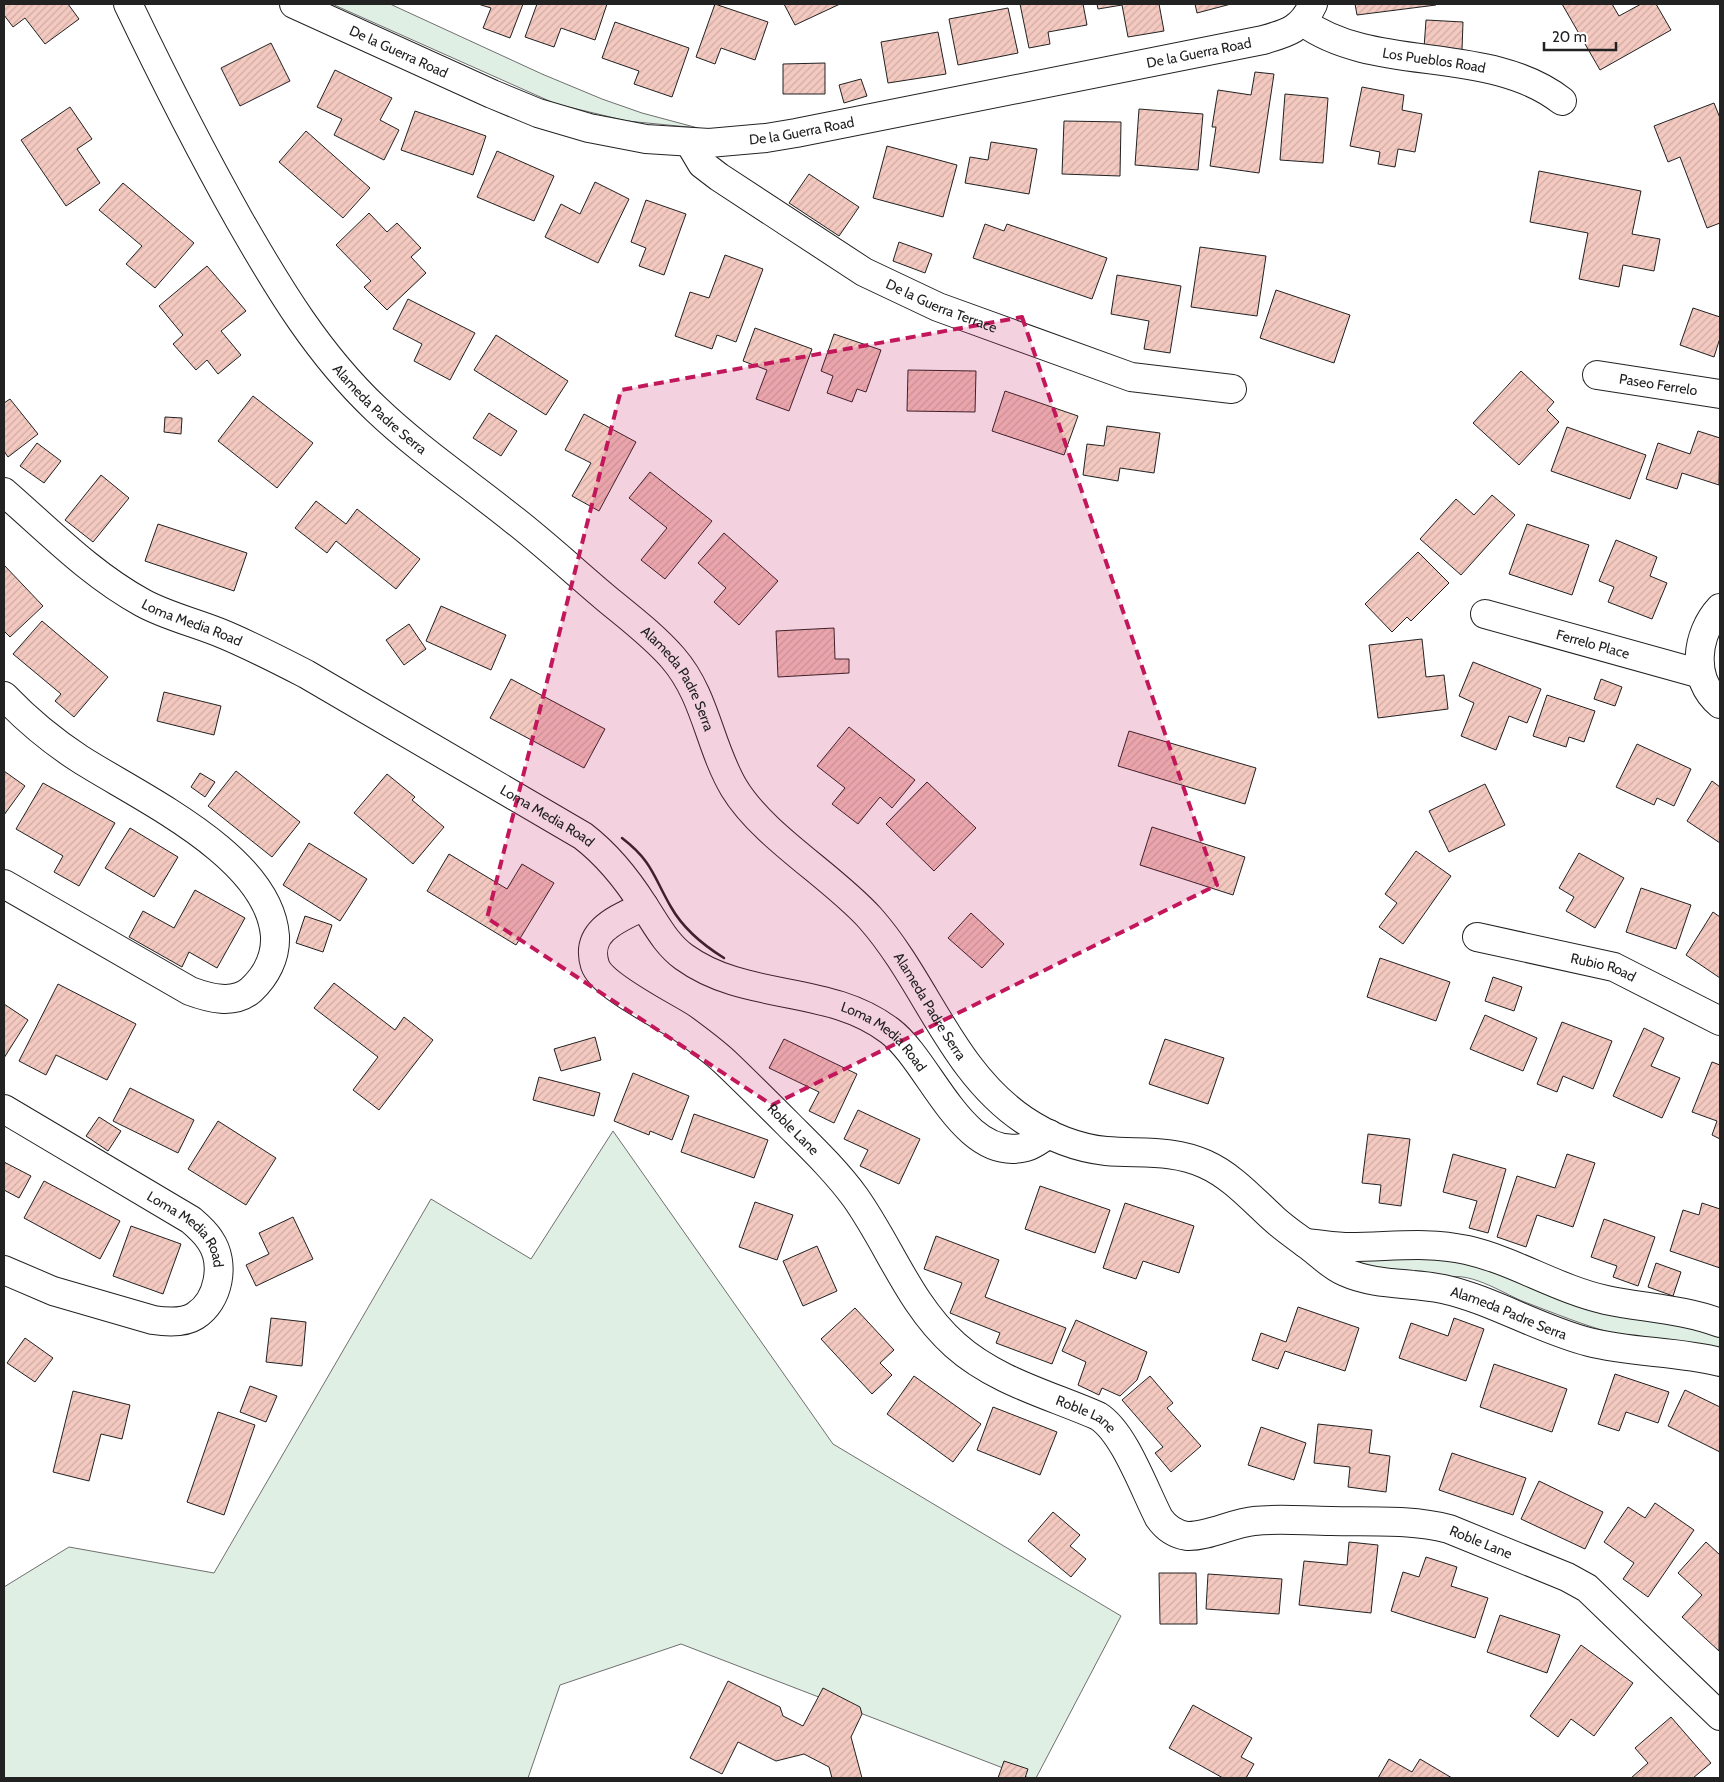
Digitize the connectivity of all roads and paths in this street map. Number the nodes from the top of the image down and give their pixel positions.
1 (128, 4) edge
2 (294, 4) edge
3 (1308, 13) edge
4 (1562, 101) dead end
5 (689, 142) junction
6 (1597, 375) dead end
7 (1232, 389) dead end
8 (1720, 394) edge
9 (4, 492) edge
10 (1720, 608) edge
11 (1485, 614) dead end
12 (1701, 674) junction
13 (4, 696) edge
14 (1720, 704) edge
15 (4, 884) edge
16 (644, 906) junction
17 (1477, 937) dead end
18 (1720, 1021) edge
19 (4, 1108) edge
20 (1049, 1134) junction
21 (1305, 1243) junction
22 (4, 1270) edge
23 (1720, 1323) edge
24 (1720, 1362) edge
25 (1720, 1716) edge

1 - 20 street, Alameda Padre Serra
2 - 5 street, De la Guerra Road
3 - 4 street, Los Pueblos Road
3 - 5 street, De la Guerra Road
5 - 7 street, De la Guerra Terrace
6 - 8 street, Paseo Ferrelo
9 - 16 street, Loma Media Road
10 - 12 street
11 - 12 street, Ferrelo Place
12 - 14 street
13 - 15 street
16 - 20 street, Loma Media Road
16 - 25 street, Roble Lane
17 - 18 street, Rubio Road
19 - 22 street, Loma Media Road
20 - 21 street, Alameda Padre Serra
21 - 23 street
21 - 24 street, Alameda Padre Serra

